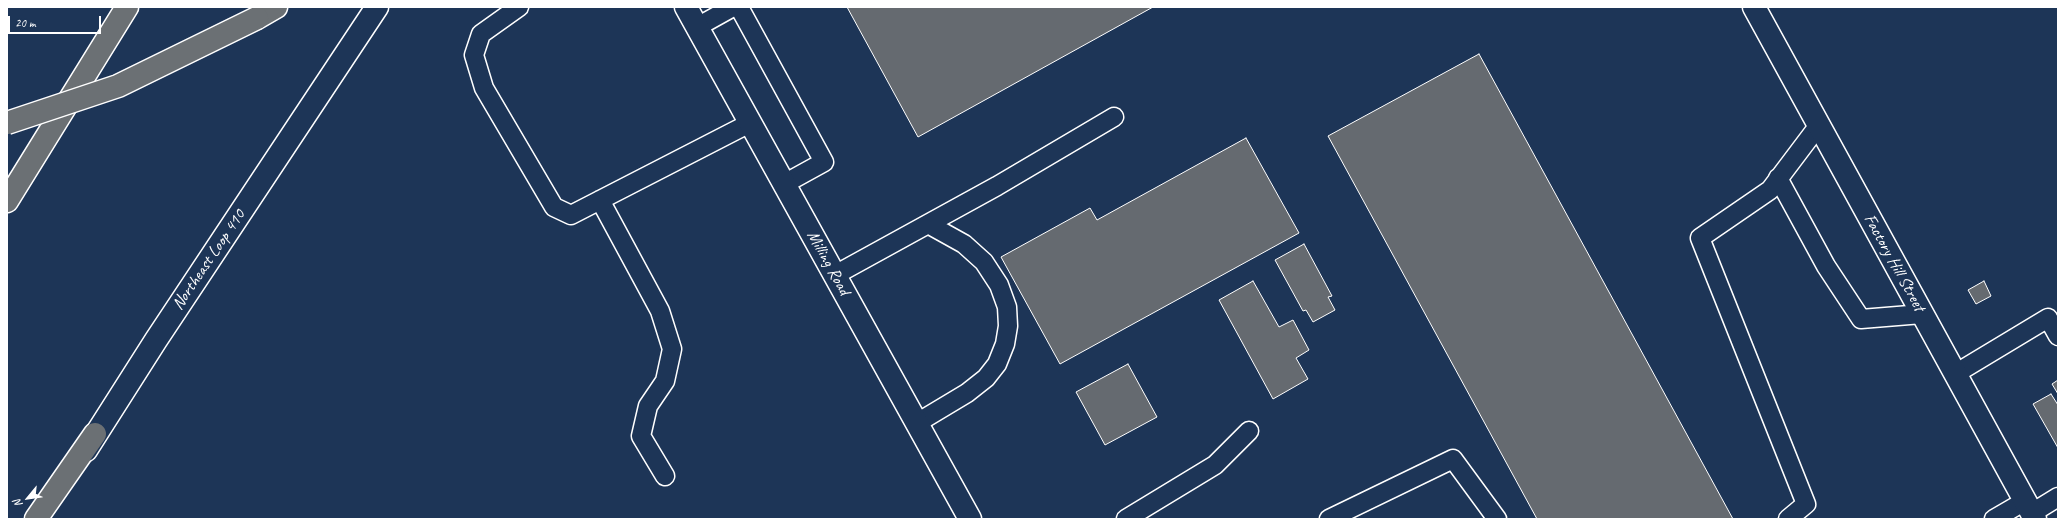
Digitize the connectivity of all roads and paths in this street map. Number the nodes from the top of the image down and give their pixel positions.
1 (127, 7) edge
2 (276, 7) edge
3 (378, 7) edge
4 (519, 7) edge
5 (686, 7) edge
6 (733, 7) edge
7 (739, 7) edge
8 (1754, 7) edge
9 (697, 27) junction
10 (1114, 117) dead end
11 (7, 123) edge
12 (750, 123) junction
13 (1819, 125) junction
14 (1778, 178) junction
15 (784, 184) junction
16 (600, 200) junction
17 (7, 201) edge
18 (928, 224) junction
19 (835, 275) junction
20 (1922, 314) junction
21 (2058, 336) edge
22 (1955, 374) junction
23 (917, 423) junction
24 (1249, 431) dead end
25 (95, 434) junction
26 (665, 476) dead end
27 (2058, 497) edge
28 (2030, 511) edge
29 (36, 519) edge
30 (48, 519) edge
31 (970, 519) edge
32 (1126, 519) edge
33 (1329, 519) edge
34 (1497, 519) edge
35 (1788, 519) edge
36 (1994, 519) edge

1 - 17 highway
2 - 11 highway, bridge
3 - 25 street, Northeast Loop 410
4 - 16 lane
5 - 9 street, Milling Road
6 - 9 lane
7 - 15 lane
8 - 13 street, Factory Hill Street
9 - 12 street, Milling Road
10 - 18 lane
12 - 15 street, Milling Road
12 - 16 lane
13 - 14 lane
13 - 20 street, Factory Hill Street
14 - 20 lane
14 - 35 lane
15 - 19 street, Milling Road
16 - 26 lane
18 - 19 lane
18 - 23 lane
19 - 23 street, Milling Road
20 - 22 street, Factory Hill Street
21 - 22 lane
22 - 28 street, Factory Hill Street
23 - 31 street, Milling Road
24 - 32 lane
25 - 29 highway
25 - 30 street, Northeast Loop 410
27 - 28 lane
28 - 36 lane
33 - 34 lane

